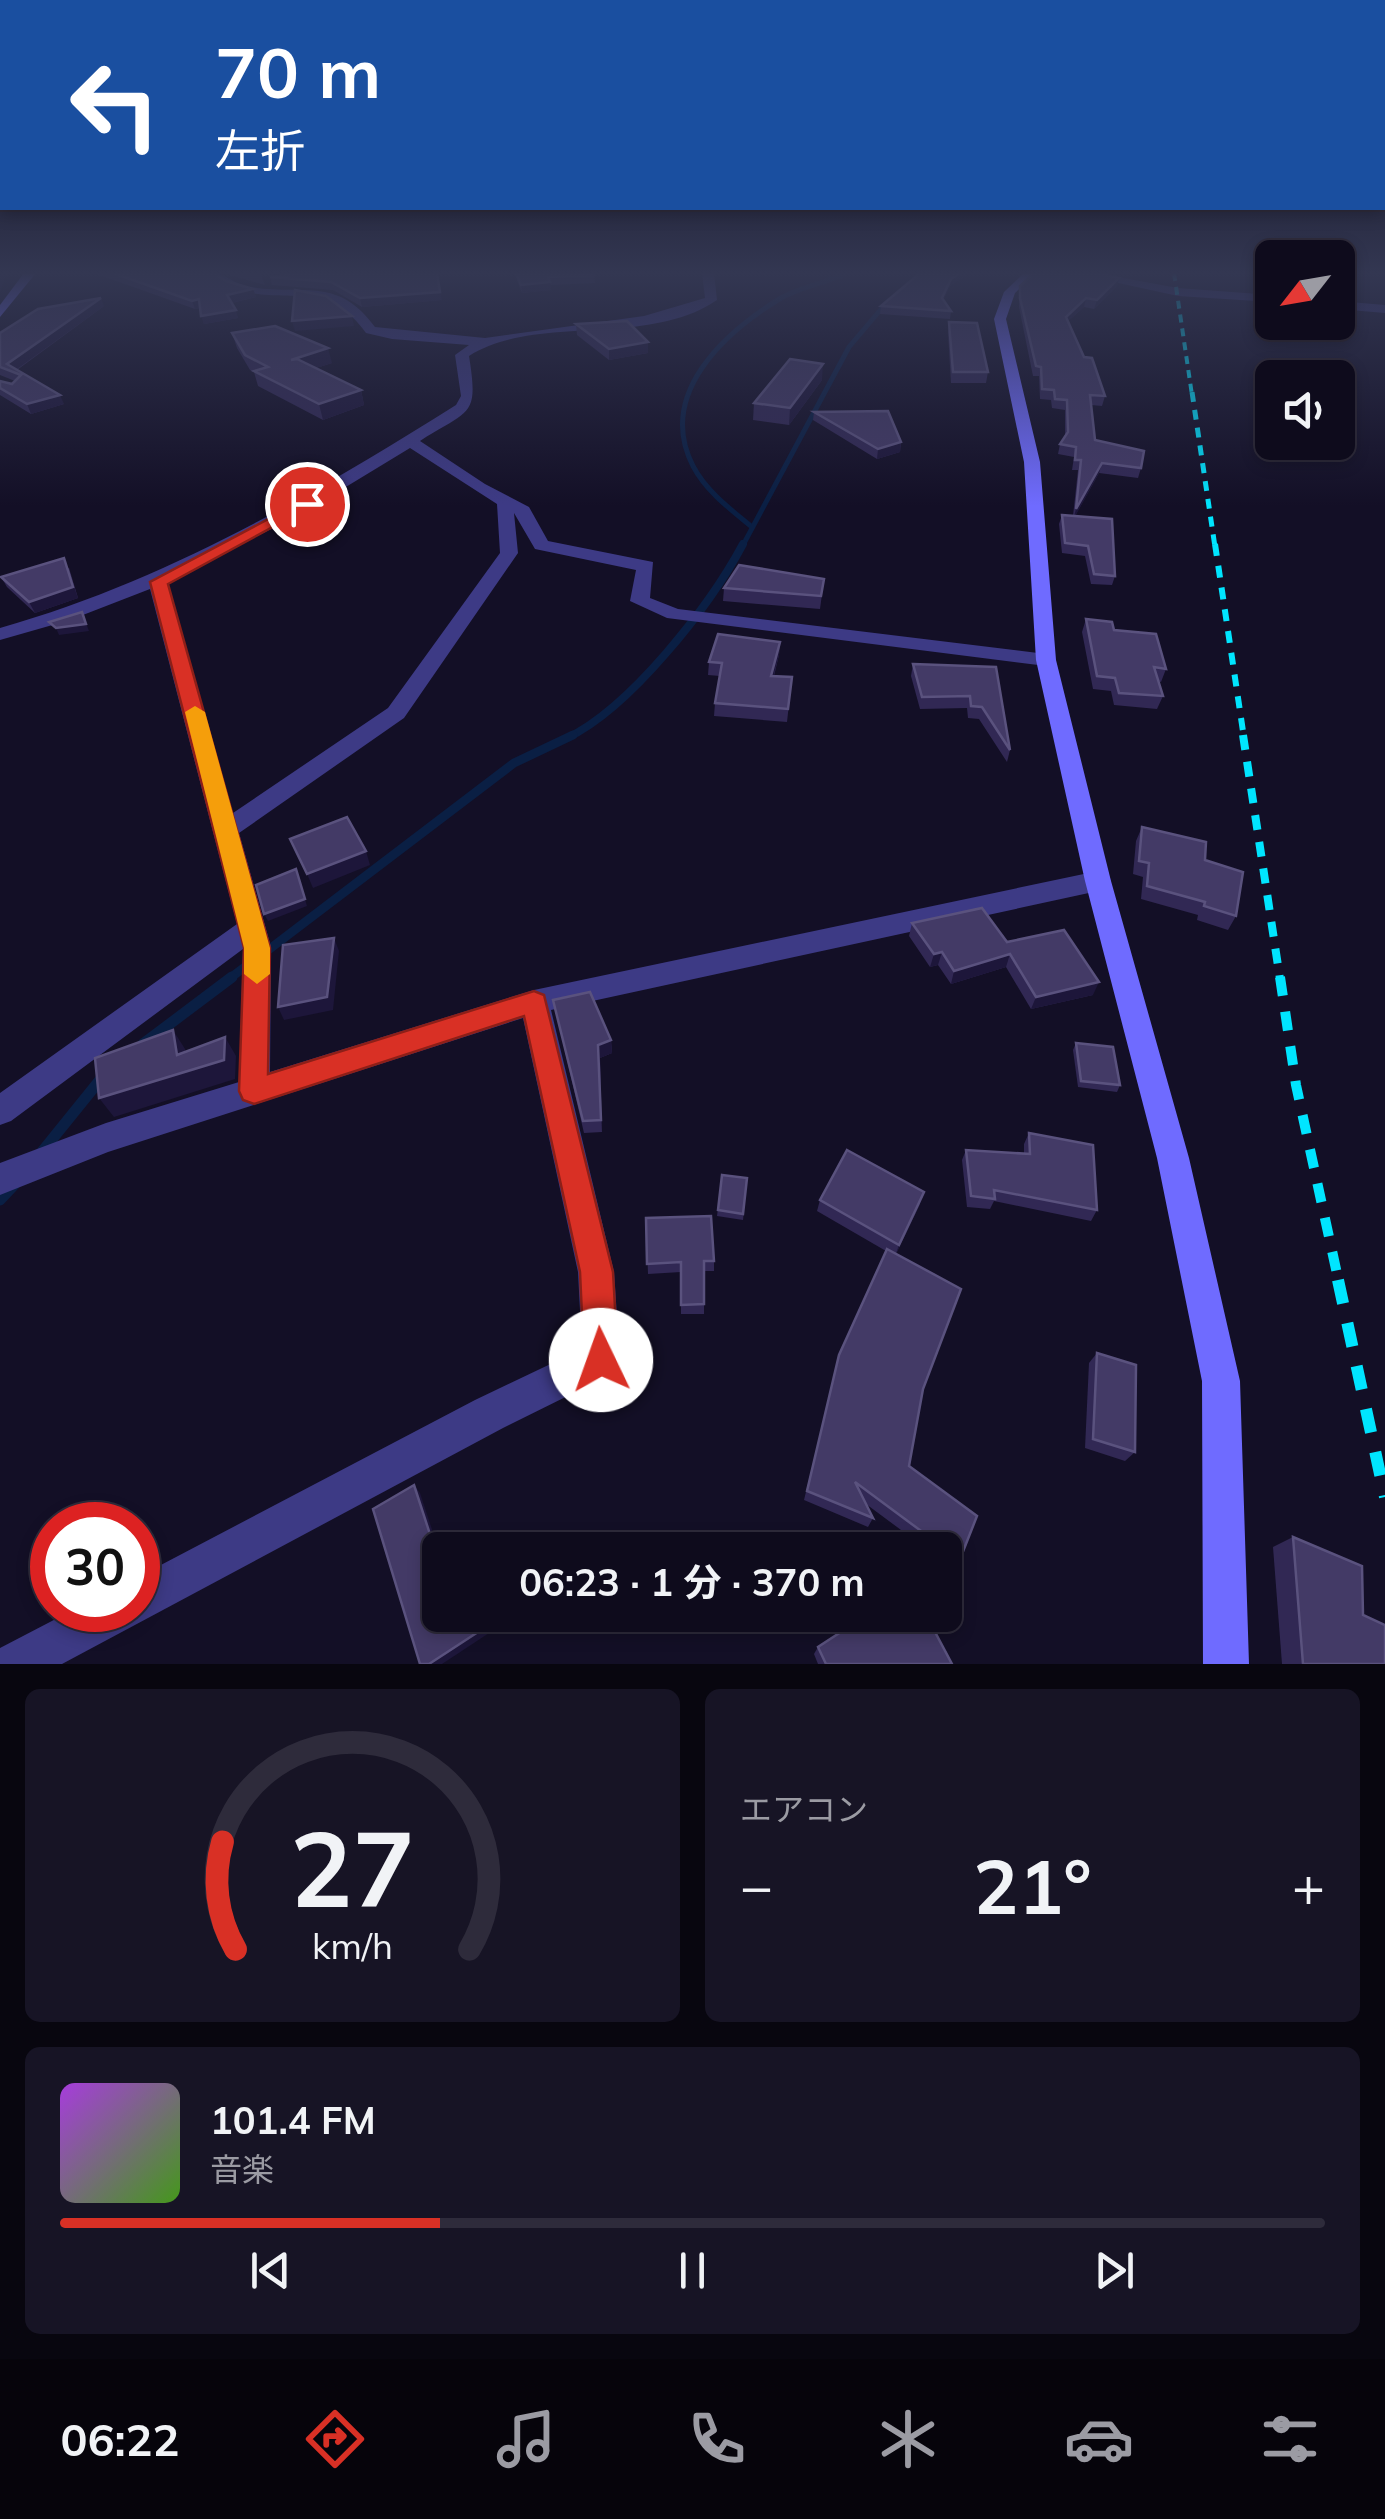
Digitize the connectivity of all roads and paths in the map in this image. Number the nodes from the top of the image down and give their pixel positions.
1 (468, 351) edge
2 (1007, 351) edge
3 (412, 444) junction
4 (504, 503) junction
5 (158, 582) junction
6 (0, 634) edge
7 (1046, 660) junction
8 (224, 832) junction
9 (1098, 881) junction
10 (253, 939) junction
11 (534, 1002) junction
12 (254, 1091) junction
13 (0, 1110) edge
14 (0, 1180) edge
15 (160, 1588) edge
16 (77, 1632) edge
17 (16, 1664) edge
18 (1226, 1664) edge

1 - 3 street
2 - 7 street
3 - 4 street
3 - 5 street
4 - 7 street
4 - 8 street
5 - 6 street
5 - 8 street
7 - 9 street
8 - 10 street
9 - 11 street
9 - 18 street
10 - 12 street
10 - 13 street
11 - 12 street
11 - 15 street
12 - 14 street
16 - 17 street

